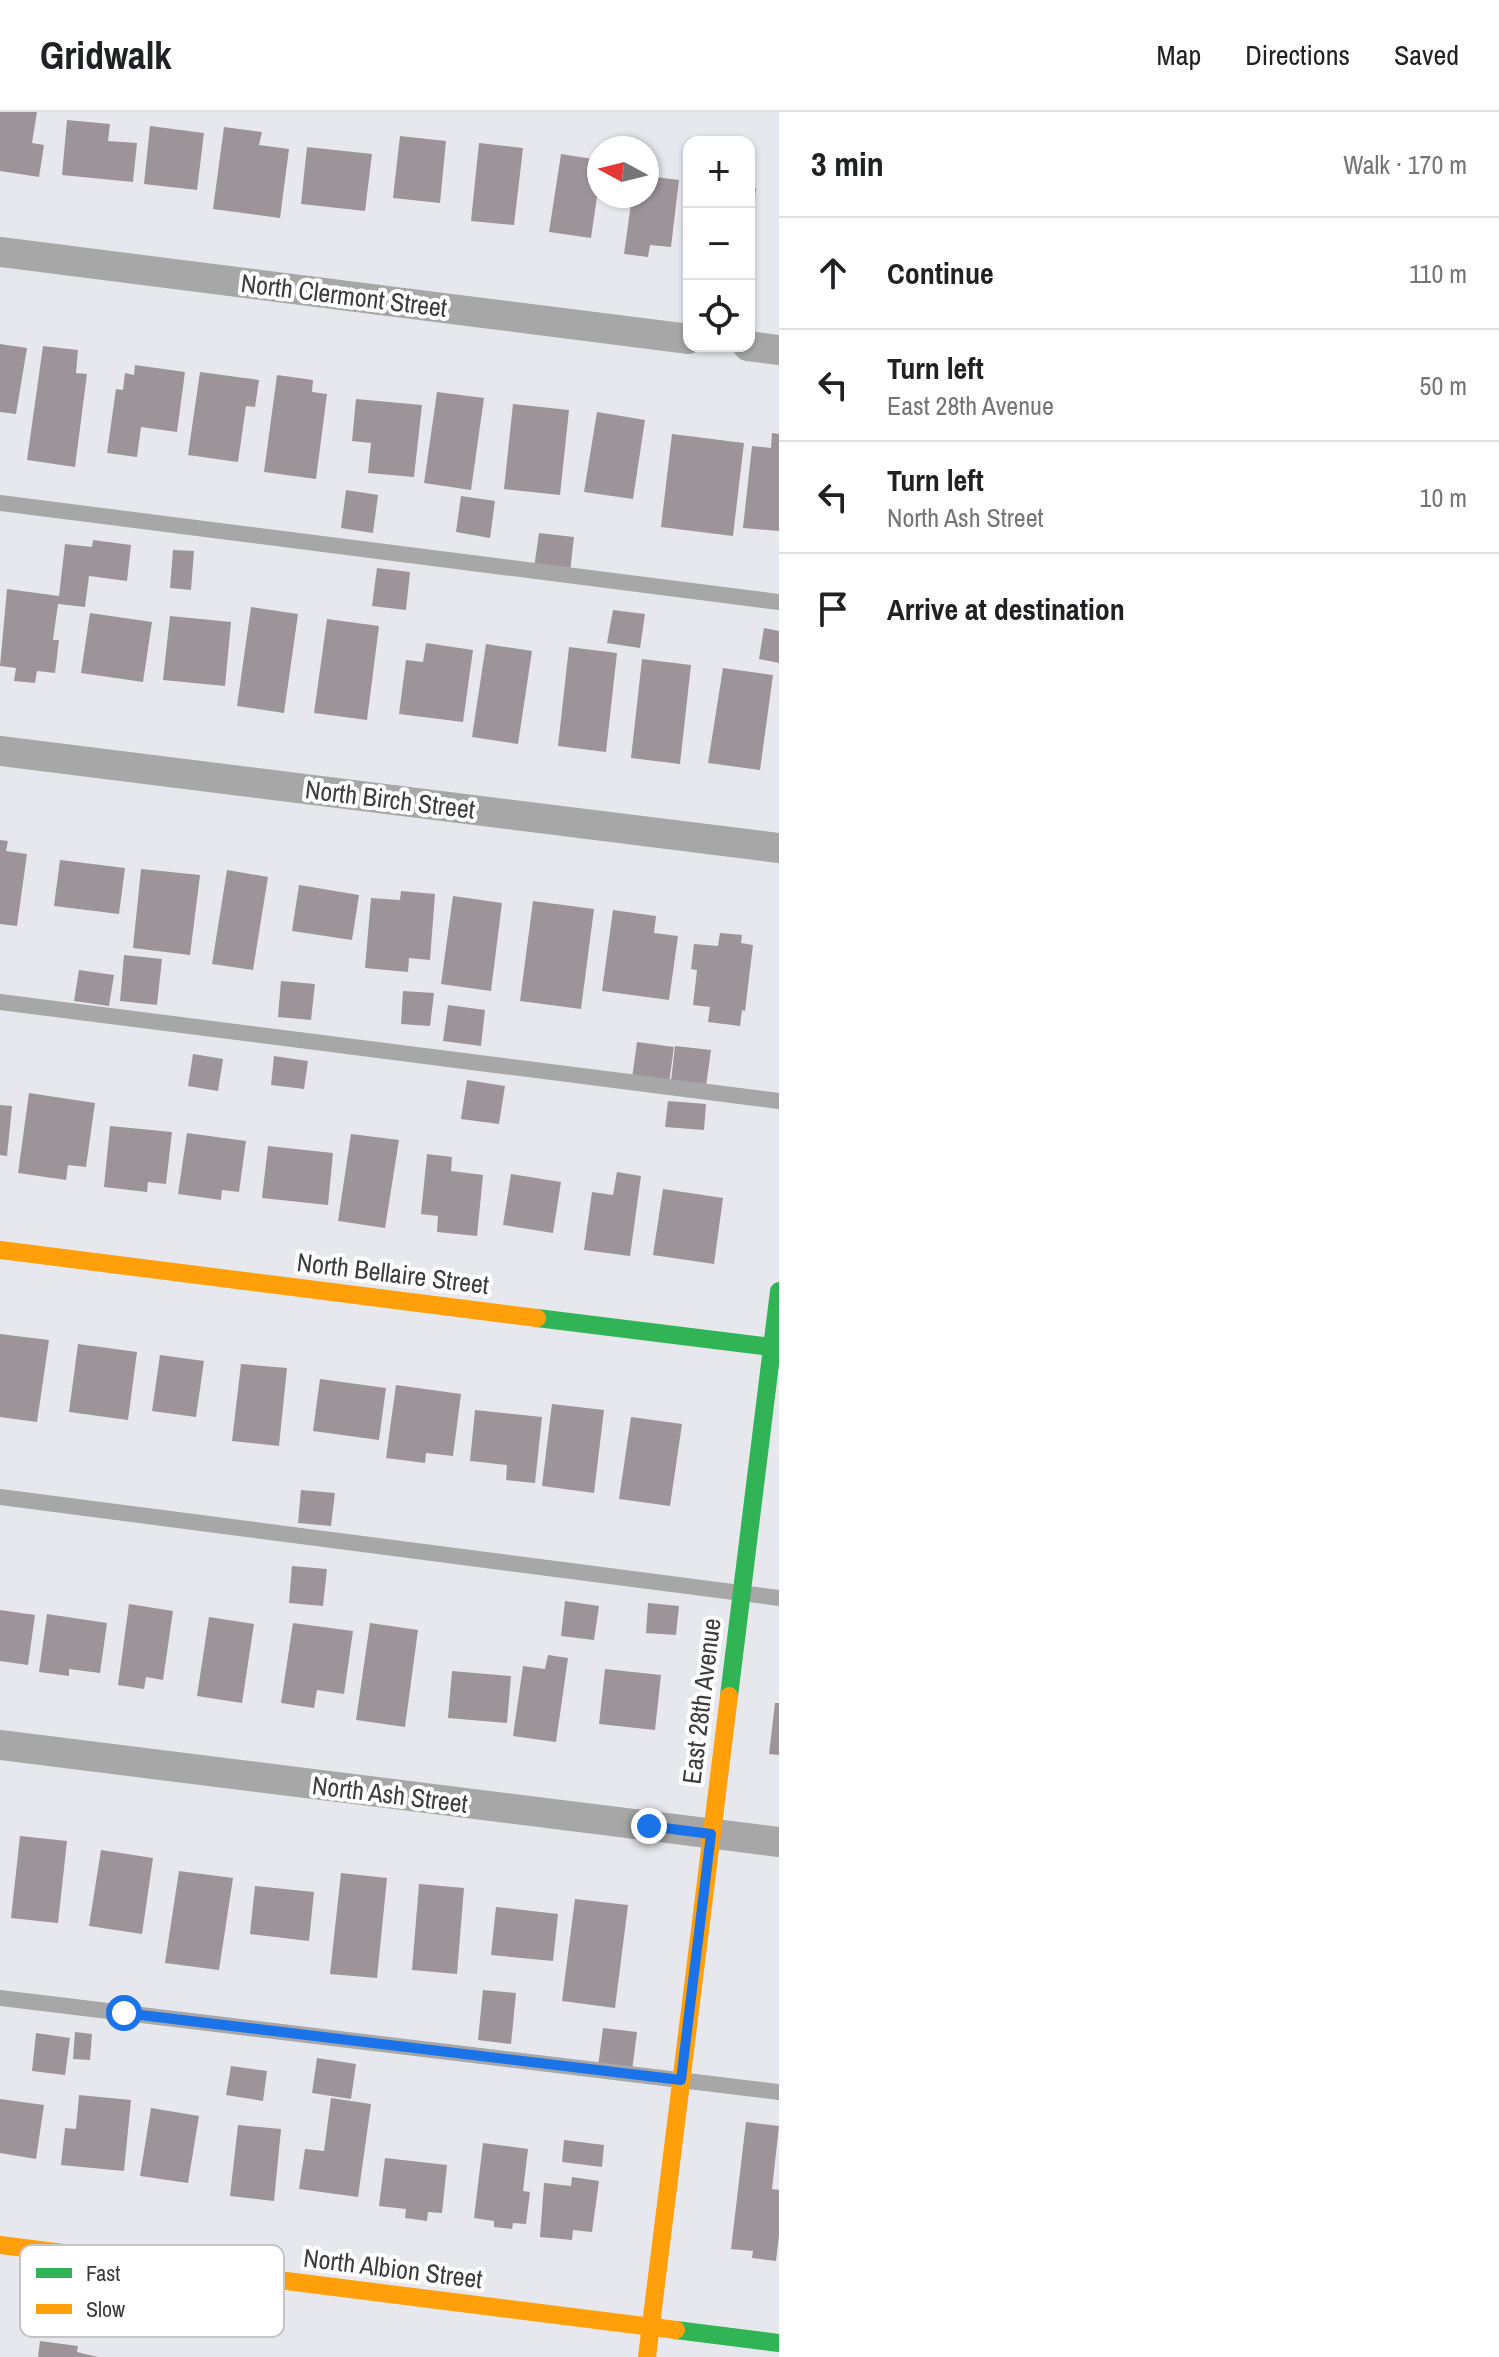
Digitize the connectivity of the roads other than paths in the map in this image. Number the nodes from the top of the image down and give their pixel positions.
1 (0, 252) edge
2 (683, 338) edge
3 (755, 347) edge
4 (779, 350) edge
5 (0, 503) edge
6 (779, 602) edge
7 (0, 751) edge
8 (779, 848) edge
9 (0, 1002) edge
10 (779, 1101) edge
11 (0, 1250) edge
12 (779, 1291) edge
13 (776, 1348) edge
14 (0, 1497) edge
15 (740, 1593) junction
16 (779, 1598) edge
17 (0, 1745) edge
18 (711, 1834) junction
19 (779, 1842) edge
20 (0, 1998) edge
21 (681, 2080) junction
22 (779, 2092) edge
23 (0, 2245) edge
24 (20, 2248) edge
25 (284, 2281) edge
26 (650, 2327) junction
27 (779, 2343) edge
28 (647, 2357) edge

1 - 2 street, North Clermont Street
3 - 4 street
5 - 6 lane
7 - 8 street, North Birch Street
9 - 10 lane
11 - 13 street, North Bellaire Street
12 - 13 street, East 28th Avenue
13 - 15 street, East 28th Avenue
14 - 15 lane
15 - 16 lane
15 - 18 street, East 28th Avenue
17 - 18 street, North Ash Street
18 - 19 street, North Ash Street
18 - 21 street, East 28th Avenue
20 - 21 lane
21 - 22 lane
21 - 26 street, East 28th Avenue
23 - 24 street, North Albion Street
25 - 26 street, North Albion Street
26 - 27 street, North Albion Street
26 - 28 street, East 28th Avenue

